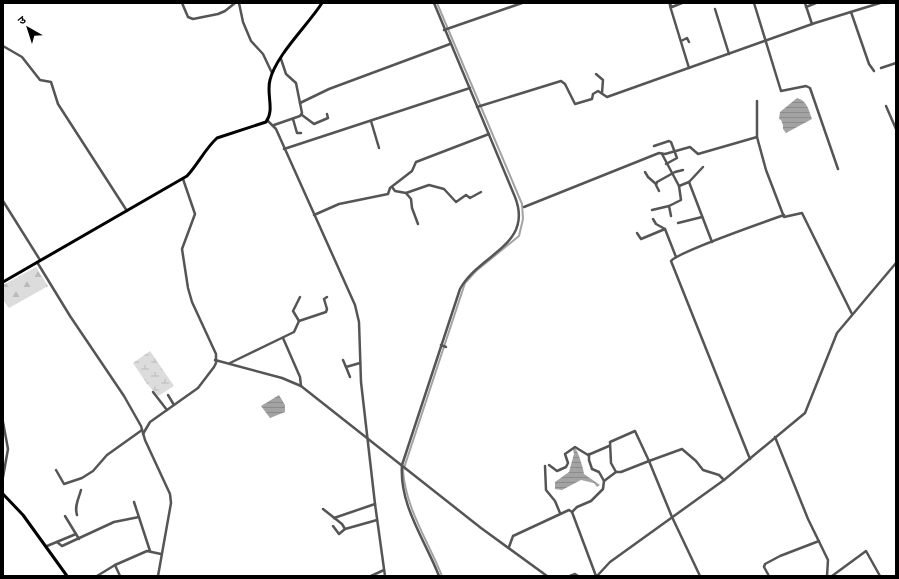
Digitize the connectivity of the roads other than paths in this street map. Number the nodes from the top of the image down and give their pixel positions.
1 (182, 3) edge
2 (235, 3) edge
3 (239, 3) edge
4 (322, 3) edge
5 (434, 3) edge
6 (522, 3) edge
7 (682, 3) edge
8 (754, 3) edge
9 (805, 3) edge
10 (816, 3) edge
11 (880, 3) edge
12 (670, 5) edge
13 (806, 7) junction
14 (715, 9) dead end
15 (851, 12) junction
16 (812, 24) junction
17 (447, 29) junction
18 (681, 41) junction
19 (766, 41) junction
20 (689, 42) dead end
21 (451, 44) junction
22 (3, 46) edge
23 (729, 54) junction
24 (281, 59) junction
25 (896, 63) edge
26 (689, 68) junction
27 (881, 68) dead end
28 (874, 71) dead end
29 (272, 73) junction
30 (596, 74) dead end
31 (470, 88) junction
32 (602, 93) junction
33 (757, 101) dead end
34 (300, 103) junction
35 (886, 106) dead end
36 (480, 107) junction
37 (327, 114) dead end
38 (302, 115) junction
39 (293, 119) junction
40 (267, 120) junction
41 (371, 121) junction
42 (274, 125) junction
43 (896, 129) edge
44 (301, 133) dead end
45 (488, 134) junction
46 (757, 138) junction
47 (654, 146) dead end
48 (379, 148) dead end
49 (284, 149) junction
50 (674, 151) junction
51 (662, 154) junction
52 (666, 164) junction
53 (703, 167) dead end
54 (838, 169) dead end
55 (683, 170) dead end
56 (645, 172) dead end
57 (672, 174) junction
58 (183, 179) junction
59 (689, 182) junction
60 (656, 184) junction
61 (679, 186) junction
62 (392, 187) junction
63 (659, 191) dead end
64 (481, 192) dead end
65 (406, 193) junction
66 (3, 201) edge
67 (669, 206) junction
68 (524, 207) dead end
69 (652, 210) dead end
70 (126, 211) junction
71 (784, 215) junction
72 (314, 216) junction
73 (671, 216) dead end
74 (702, 217) junction
75 (653, 219) dead end
76 (678, 223) dead end
77 (418, 224) dead end
78 (665, 229) junction
79 (637, 233) dead end
80 (712, 242) junction
81 (676, 257) junction
82 (38, 261) junction
83 (896, 263) edge
84 (3, 282) edge
85 (300, 297) dead end
86 (327, 297) dead end
87 (852, 314) junction
88 (299, 321) junction
89 (283, 338) junction
90 (215, 360) junction
91 (343, 360) dead end
92 (229, 363) junction
93 (360, 363) junction
94 (346, 367) junction
95 (350, 377) dead end
96 (301, 386) junction
97 (152, 392) dead end
98 (168, 395) dead end
99 (174, 405) junction
100 (167, 410) junction
101 (3, 422) edge
102 (142, 430) junction
103 (143, 434) junction
104 (775, 437) junction
105 (367, 438) junction
106 (609, 446) junction
107 (589, 454) junction
108 (750, 459) junction
109 (649, 462) junction
110 (549, 465) dead end
111 (403, 466) junction
112 (545, 466) dead end
113 (56, 470) dead end
114 (616, 472) junction
115 (3, 477) edge
116 (604, 480) junction
117 (724, 480) junction
118 (81, 490) dead end
119 (3, 494) edge
120 (134, 502) dead end
121 (374, 504) junction
122 (323, 509) dead end
123 (560, 512) junction
124 (572, 512) junction
125 (77, 515) dead end
126 (65, 516) dead end
127 (139, 517) junction
128 (672, 517) junction
129 (333, 518) junction
130 (377, 521) junction
131 (333, 526) dead end
132 (346, 529) junction
133 (76, 534) junction
134 (79, 539) junction
135 (820, 541) junction
136 (57, 542) junction
137 (47, 546) junction
138 (509, 547) junction
139 (150, 551) junction
140 (160, 554) junction
141 (115, 565) junction
142 (384, 570) junction
143 (67, 576) edge
144 (96, 576) edge
145 (120, 576) edge
146 (158, 576) edge
147 (371, 576) edge
148 (385, 576) edge
149 (439, 576) edge
150 (547, 576) edge
151 (570, 576) edge
152 (578, 576) edge
153 (597, 576) edge
154 (700, 576) edge
155 (768, 576) edge
156 (827, 576) edge
157 (832, 576) edge
158 (880, 576) edge

1 - 2 street
3 - 29 street
4 - 24 main road
5 - 17 street
6 - 17 street
7 - 12 street
8 - 19 street
9 - 13 street
10 - 13 street
11 - 15 street
12 - 18 street
13 - 16 street
14 - 23 street
15 - 16 street
15 - 28 street
16 - 19 street
17 - 21 street
18 - 20 street
18 - 26 street
19 - 23 street
19 - 54 street
21 - 31 street
21 - 34 street
22 - 70 street
23 - 26 street
24 - 29 main road
24 - 34 street
25 - 27 street
26 - 32 street
29 - 40 main road
30 - 32 street
31 - 36 street
31 - 41 street
32 - 36 street
33 - 46 street
34 - 38 street
35 - 43 street
36 - 45 street
37 - 38 street
38 - 39 street
39 - 42 street
39 - 44 street
40 - 42 street
40 - 58 main road
41 - 48 street
41 - 49 street
42 - 49 street
45 - 62 street
45 - 111 street
46 - 50 street
46 - 71 street
47 - 50 street
49 - 72 street
50 - 51 street
50 - 52 street
51 - 52 street
51 - 68 street
52 - 57 street
53 - 59 street
55 - 57 street
56 - 60 street
57 - 60 street
57 - 61 street
58 - 70 main road
58 - 90 street
59 - 61 street
59 - 74 street
60 - 63 street
61 - 67 street
62 - 65 street
62 - 72 street
64 - 65 street
65 - 77 street
66 - 82 street
67 - 69 street
67 - 73 street
70 - 82 main road
71 - 80 street
71 - 87 street
72 - 93 street
74 - 76 street
74 - 80 street
75 - 78 street
78 - 79 street
78 - 81 street
80 - 81 street
81 - 108 street
82 - 84 main road
82 - 102 street
83 - 87 street
85 - 88 street
86 - 88 street
87 - 104 street
88 - 89 street
89 - 92 street
89 - 96 street
90 - 92 street
90 - 99 street
91 - 94 street
92 - 96 street
93 - 94 street
93 - 105 street
94 - 95 street
96 - 105 street
97 - 100 street
98 - 99 street
99 - 100 street
100 - 103 street
101 - 115 street
102 - 103 street
102 - 113 street
103 - 140 street
104 - 108 street
104 - 135 street
105 - 111 street
105 - 121 street
106 - 107 street
106 - 109 street
106 - 114 street
107 - 110 street
107 - 116 street
108 - 117 street
109 - 114 street
109 - 117 street
109 - 128 street
111 - 138 street
111 - 149 street
112 - 123 street
114 - 116 street
116 - 124 street
117 - 128 street
118 - 125 street
119 - 137 main road
120 - 127 street
121 - 129 street
121 - 130 street
122 - 129 street
123 - 124 street
123 - 138 street
124 - 153 street
126 - 133 street
127 - 134 street
127 - 139 street
128 - 153 street
128 - 154 street
129 - 132 street
130 - 132 street
130 - 142 street
131 - 132 street
133 - 134 street
133 - 136 street
134 - 136 street
135 - 155 street
135 - 156 street
136 - 137 street
137 - 143 main road
138 - 150 street
139 - 140 street
139 - 141 street
140 - 146 street
141 - 144 street
141 - 145 street
142 - 147 street
142 - 148 street
151 - 152 street
157 - 158 street

